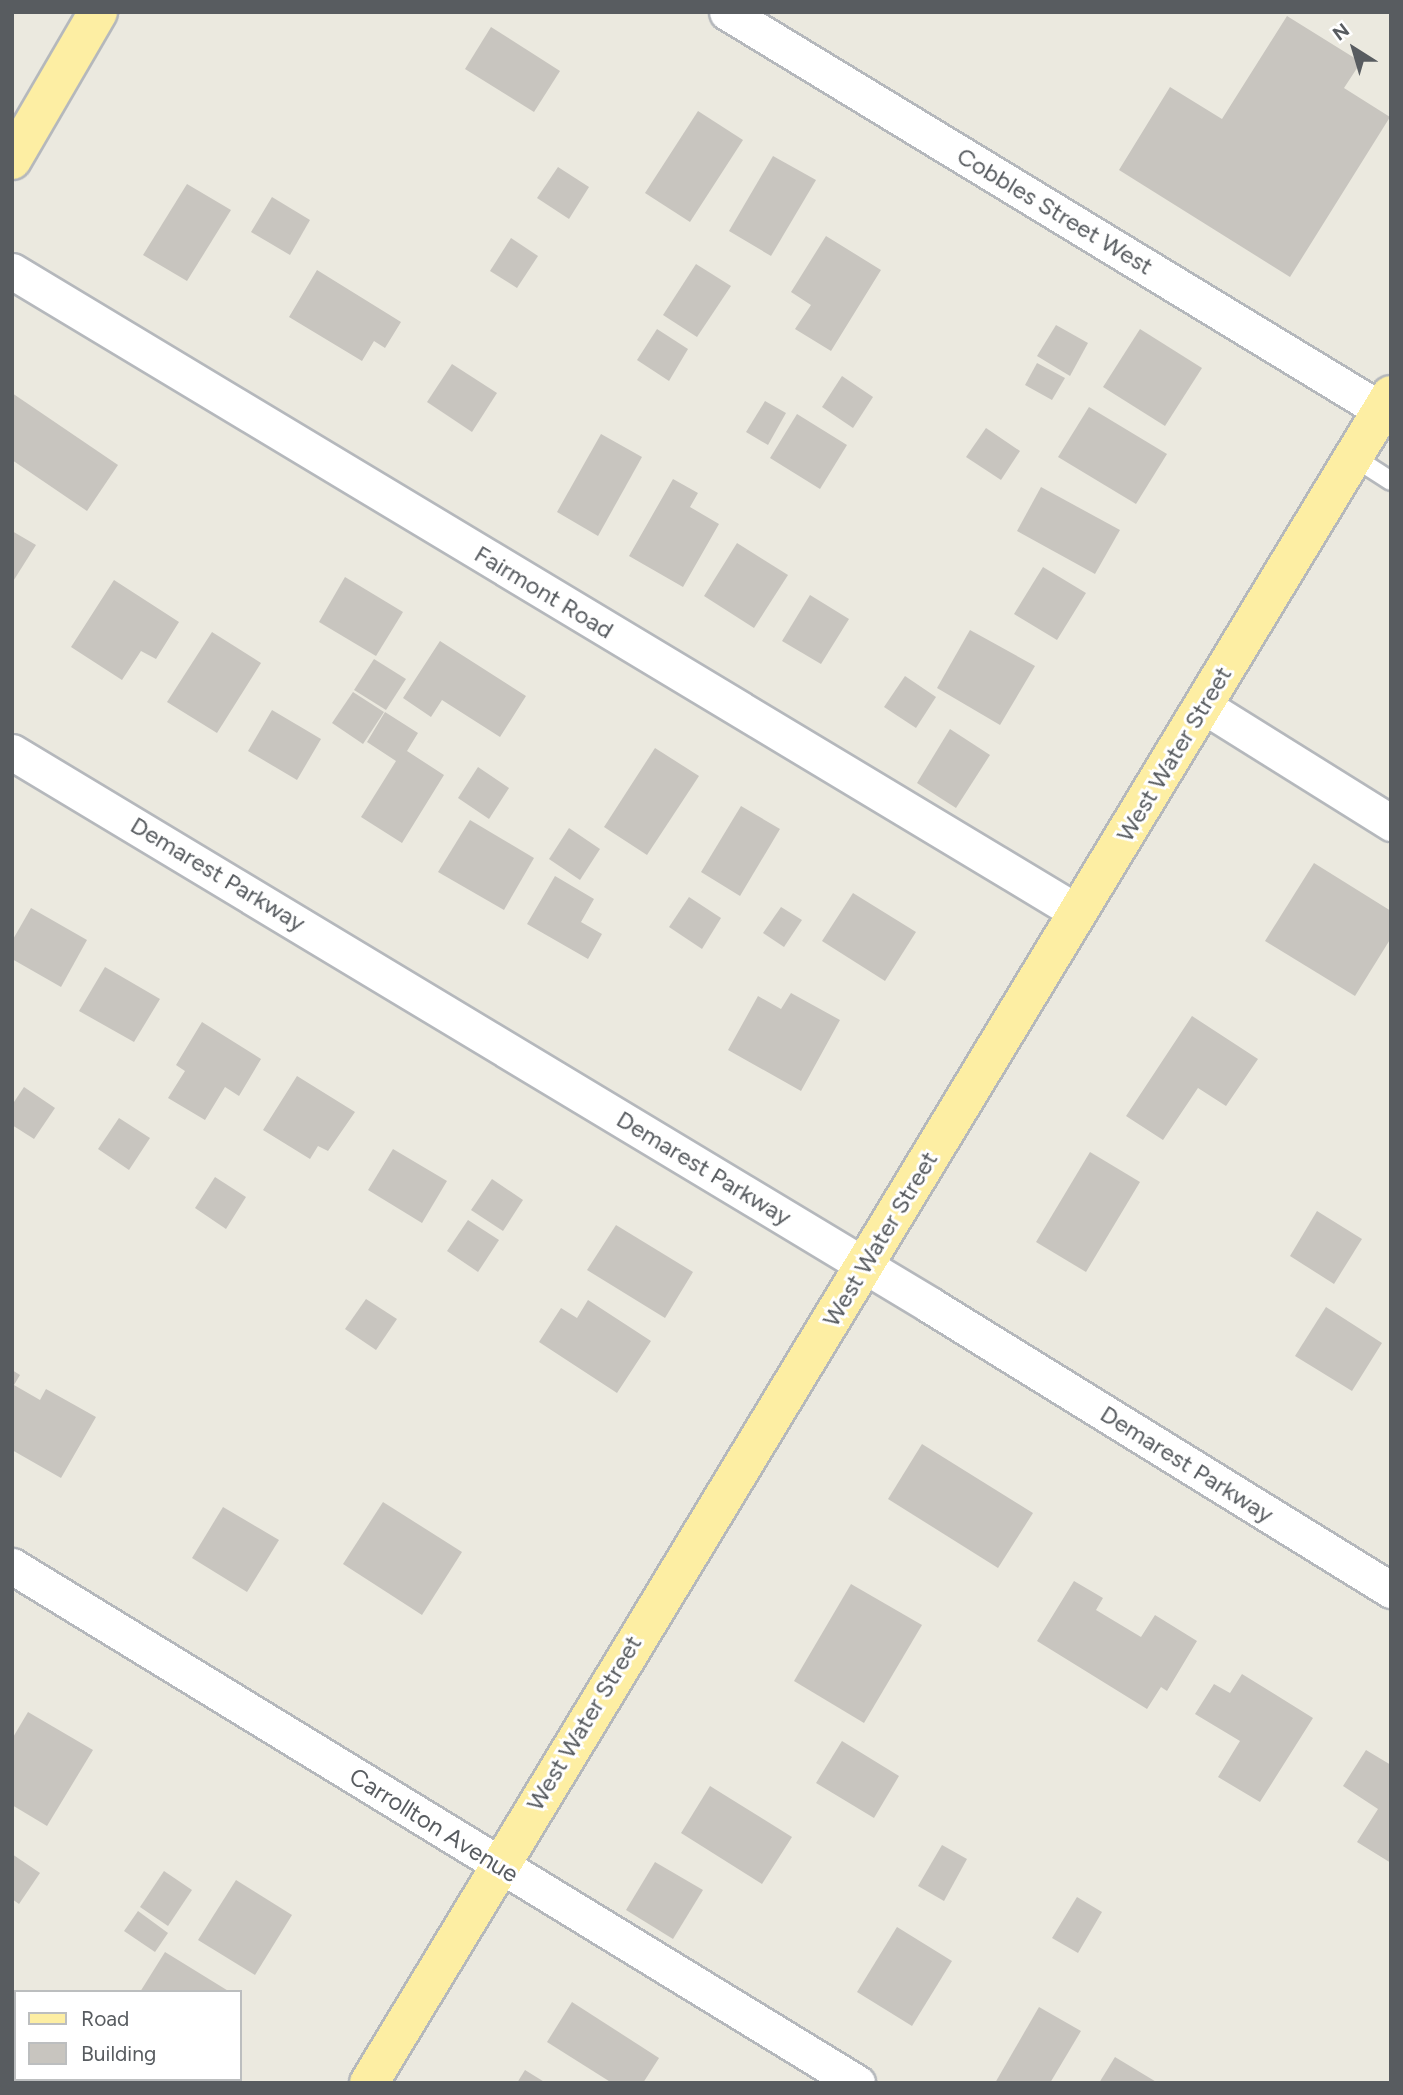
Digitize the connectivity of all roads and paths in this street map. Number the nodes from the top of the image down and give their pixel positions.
1 (98, 12) edge
2 (727, 12) edge
3 (12, 160) edge
4 (12, 271) edge
5 (1386, 403) edge
6 (1352, 456) junction
7 (1391, 481) edge
8 (1204, 706) junction
9 (12, 752) edge
10 (1391, 823) edge
11 (1077, 912) junction
12 (864, 1266) junction
13 (12, 1566) edge
14 (1391, 1590) edge
15 (498, 1865) junction
16 (369, 2083) edge
17 (857, 2083) edge

1 - 3 main road
2 - 5 street, Cobbles Street West
4 - 11 street, Fairmont Road
5 - 6 main road, West Water Street
6 - 7 lane
6 - 8 main road, West Water Street
8 - 10 street
8 - 11 main road, West Water Street
9 - 12 street, Demarest Parkway
11 - 12 main road, West Water Street
12 - 14 street, Demarest Parkway
12 - 15 main road, West Water Street
13 - 15 street, Carrollton Avenue
15 - 16 main road, West Water Street
15 - 17 street, Carrollton Avenue

